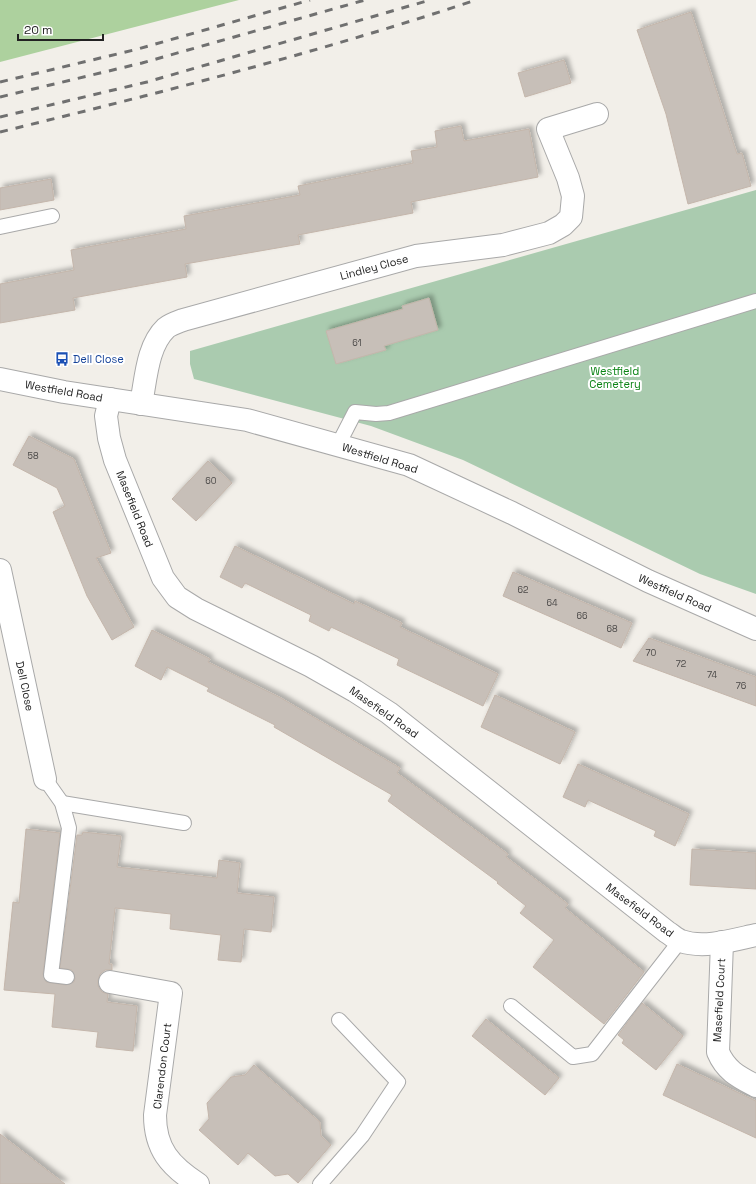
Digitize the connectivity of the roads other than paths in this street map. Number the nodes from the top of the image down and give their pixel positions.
1 (597, 114) dead end
2 (52, 216) dead end
3 (0, 228) edge
4 (756, 301) edge
5 (0, 379) edge
6 (110, 399) junction
7 (140, 404) junction
8 (338, 445) junction
9 (0, 570) edge
10 (756, 629) edge
11 (45, 779) joint
12 (62, 802) junction
13 (184, 823) dead end
14 (756, 935) edge
15 (680, 940) junction
16 (722, 942) junction
17 (67, 977) dead end
18 (110, 982) dead end
19 (511, 1006) dead end
20 (339, 1020) dead end
21 (756, 1086) edge
22 (198, 1184) edge
23 (320, 1184) edge

1 - 7 street, Lindley Close
2 - 3 lane
4 - 8 lane
5 - 6 street, Westfield Road
6 - 7 street, Westfield Road
6 - 15 street, Masefield Road
7 - 8 street, Westfield Road
8 - 10 street, Westfield Road
9 - 11 street, Dell Close
11 - 12 lane
12 - 13 lane
12 - 17 lane
14 - 16 street, Masefield Road
15 - 16 street, Masefield Road
15 - 19 lane
16 - 21 street, Masefield Court
18 - 22 street, Clarendon Court
20 - 23 lane

